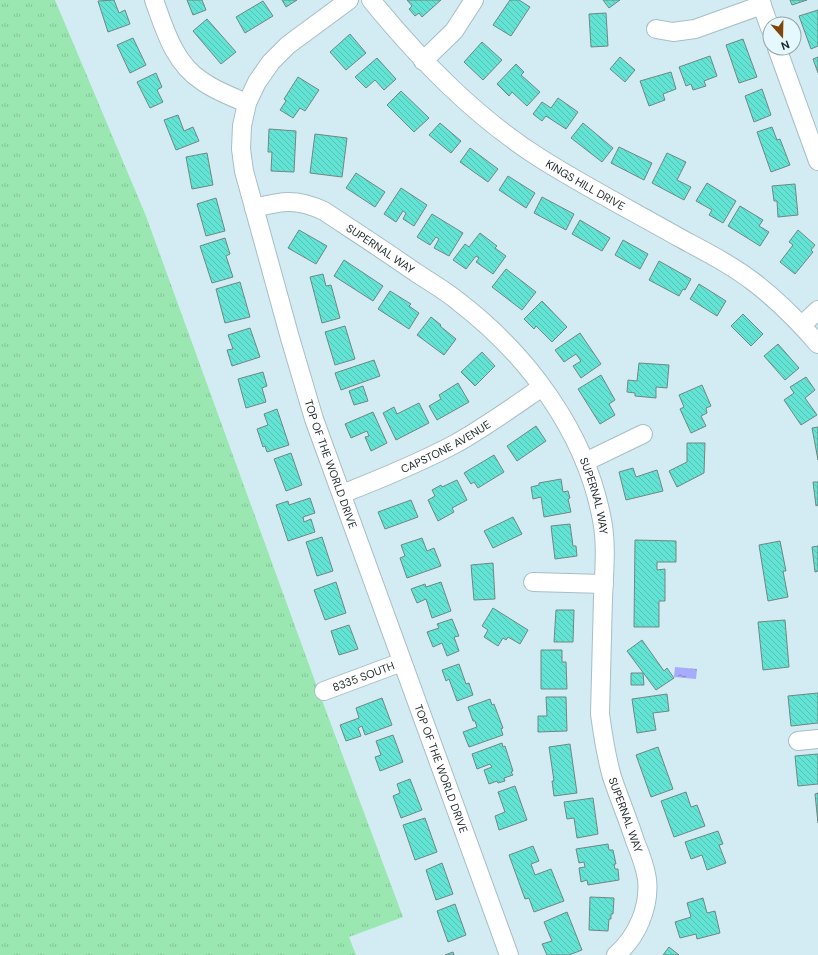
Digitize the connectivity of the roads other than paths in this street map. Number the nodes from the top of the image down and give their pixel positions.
1 (154, 0) edge
2 (349, 0) edge
3 (371, 0) edge
4 (474, 0) edge
5 (761, 2) edge
6 (766, 16) edge
7 (656, 29) dead end
8 (780, 56) edge
9 (423, 61) junction
10 (247, 103) junction
11 (818, 161) edge
12 (254, 208) junction
13 (818, 310) edge
14 (802, 325) junction
15 (818, 344) edge
16 (542, 387) junction
17 (643, 434) dead end
18 (585, 462) junction
19 (342, 494) junction
20 (533, 582) dead end
21 (604, 584) junction
22 (402, 662) junction
23 (324, 691) dead end
24 (818, 739) edge
25 (798, 741) dead end
26 (509, 955) edge
27 (616, 955) edge

1 - 10 street
2 - 10 street, TOP OF THE WORLD DRIVE
3 - 9 street, KINGS HILL DRIVE
4 - 9 street
5 - 6 street
5 - 7 street
8 - 11 street
9 - 14 street, KINGS HILL DRIVE
10 - 12 street, TOP OF THE WORLD DRIVE
12 - 16 street, SUPERNAL WAY
12 - 19 street, TOP OF THE WORLD DRIVE
13 - 14 street
14 - 15 street, KINGS HILL DRIVE
16 - 18 street, SUPERNAL WAY
16 - 19 street, CAPSTONE AVENUE
17 - 18 street
18 - 21 street, SUPERNAL WAY
19 - 22 street, TOP OF THE WORLD DRIVE
20 - 21 street
21 - 27 street, SUPERNAL WAY
22 - 23 street, 8335 SOUTH
22 - 26 street, TOP OF THE WORLD DRIVE
24 - 25 street

